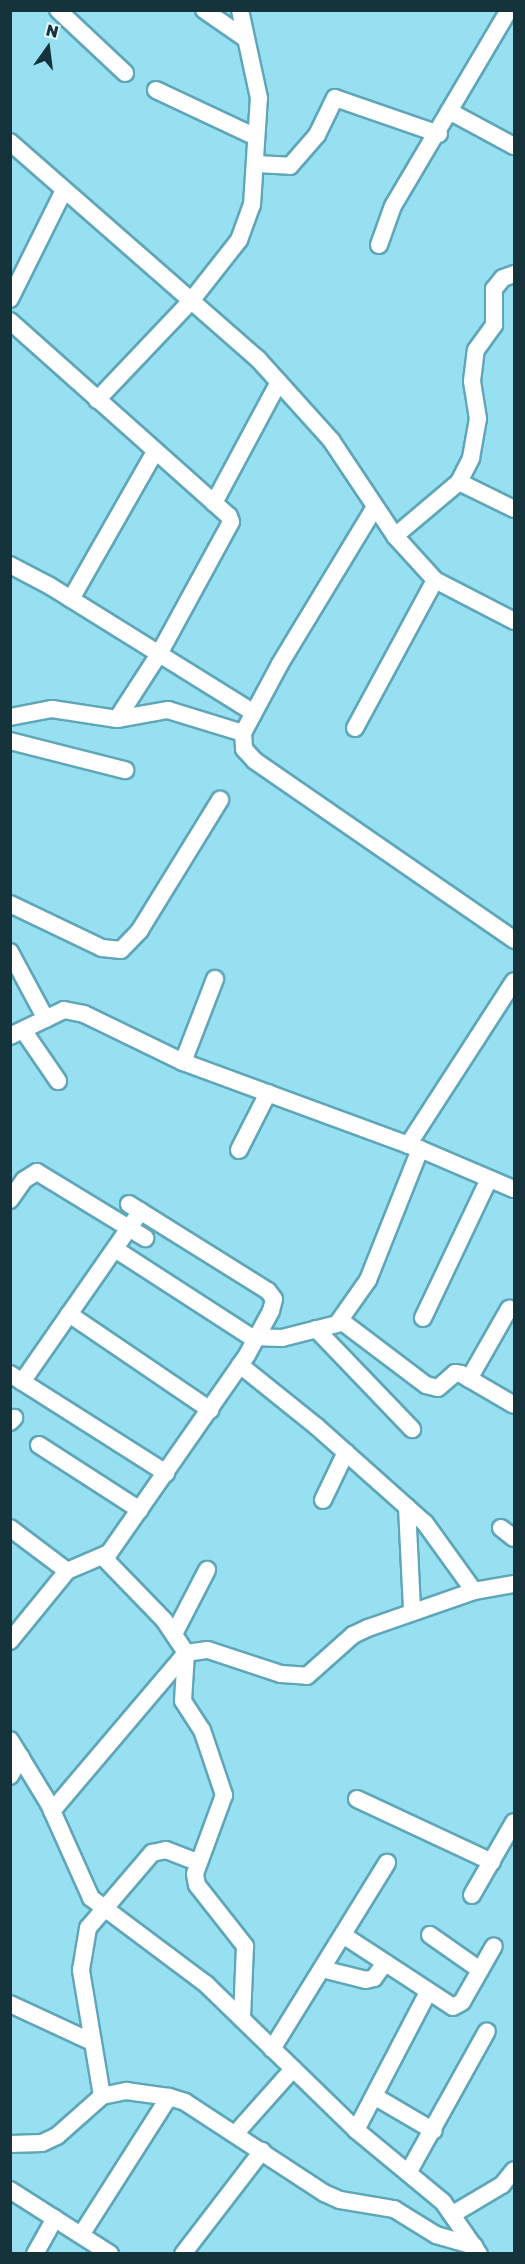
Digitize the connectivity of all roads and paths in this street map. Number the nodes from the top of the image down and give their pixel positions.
1 (58, 10) edge
2 (204, 10) edge
3 (240, 10) edge
4 (509, 10) edge
5 (246, 39) junction
6 (126, 73) dead end
7 (156, 90) dead end
8 (449, 111) junction
9 (439, 134) junction
10 (256, 137) junction
11 (10, 142) edge
12 (514, 146) edge
13 (256, 164) junction
14 (63, 192) junction
15 (379, 245) dead end
16 (514, 274) edge
17 (11, 299) edge
18 (191, 301) junction
19 (10, 321) edge
20 (279, 382) junction
21 (97, 400) junction
22 (155, 452) junction
23 (459, 482) junction
24 (214, 503) junction
25 (375, 507) junction
26 (514, 508) edge
27 (395, 537) junction
28 (10, 566) edge
29 (435, 580) junction
30 (71, 599) junction
31 (514, 621) edge
32 (159, 654) junction
33 (254, 713) junction
34 (10, 717) edge
35 (117, 719) junction
36 (355, 728) dead end
37 (243, 733) junction
38 (10, 741) edge
39 (125, 770) dead end
40 (220, 800) dead end
41 (10, 904) edge
42 (514, 940) edge
43 (10, 952) edge
44 (215, 979) dead end
45 (514, 981) edge
46 (46, 1019) junction
47 (17, 1033) edge
48 (183, 1062) junction
49 (58, 1081) dead end
50 (268, 1093) junction
51 (414, 1147) junction
52 (239, 1150) dead end
53 (489, 1179) junction
54 (514, 1189) edge
55 (10, 1200) edge
56 (130, 1226) junction
57 (145, 1238) dead end
58 (115, 1249) junction
59 (509, 1309) dead end
60 (69, 1314) junction
61 (423, 1318) dead end
62 (340, 1320) junction
63 (316, 1329) junction
64 (257, 1339) junction
65 (240, 1365) junction
66 (16, 1378) edge
67 (469, 1379) junction
68 (513, 1400) edge
69 (210, 1410) junction
70 (412, 1429) dead end
71 (39, 1445) dead end
72 (346, 1452) junction
73 (166, 1473) junction
74 (323, 1500) dead end
75 (407, 1507) junction
76 (140, 1510) junction
77 (10, 1528) edge
78 (103, 1557) junction
79 (207, 1570) dead end
80 (67, 1571) junction
81 (514, 1584) edge
82 (474, 1591) junction
83 (412, 1611) junction
84 (175, 1632) junction
85 (10, 1641) edge
86 (186, 1653) junction
87 (10, 1740) edge
88 (21, 1757) junction
89 (10, 1776) edge
90 (357, 1799) dead end
91 (52, 1810) junction
92 (514, 1821) edge
93 (198, 1862) junction
94 (492, 1862) junction
95 (387, 1863) dead end
96 (472, 1895) dead end
97 (104, 1908) junction
98 (343, 1935) junction
99 (430, 1935) dead end
100 (494, 1946) dead end
101 (385, 1963) junction
102 (322, 1969) junction
103 (480, 1970) junction
104 (428, 1992) junction
105 (10, 2004) edge
106 (242, 2019) junction
107 (488, 2031) dead end
108 (90, 2041) junction
109 (272, 2049) junction
110 (293, 2069) junction
111 (102, 2096) junction
112 (374, 2096) junction
113 (169, 2097) junction
114 (356, 2130) junction
115 (434, 2131) junction
116 (236, 2133) junction
117 (11, 2144) edge
118 (262, 2151) junction
119 (514, 2170) edge
120 (408, 2173) junction
121 (10, 2190) edge
122 (453, 2214) junction
123 (55, 2218) junction
124 (81, 2235) junction
125 (476, 2249) edge
126 (35, 2253) edge
127 (110, 2253) edge
128 (183, 2253) edge

1 - 6 street
2 - 5 street
3 - 5 street
4 - 8 street
5 - 10 street
7 - 10 street
8 - 9 street
8 - 12 street
9 - 13 street
9 - 15 street
10 - 13 street
11 - 14 street
13 - 18 street
14 - 17 street
14 - 18 street
16 - 23 street
18 - 20 street
18 - 21 street
19 - 21 street
20 - 24 street
20 - 25 street
21 - 22 street
22 - 24 street
22 - 30 street
23 - 26 street
23 - 27 street
24 - 32 street
25 - 27 street
25 - 33 street
27 - 29 street
28 - 30 street
29 - 31 street
29 - 36 street
30 - 32 street
32 - 33 street
32 - 35 street
33 - 37 street
34 - 35 street
35 - 37 street
37 - 42 street
38 - 39 street
40 - 41 street
43 - 46 street
44 - 48 street
45 - 51 street
46 - 47 street
46 - 48 street
47 - 49 street
48 - 50 street
50 - 51 street
50 - 52 street
51 - 53 street
51 - 62 street
53 - 54 street
53 - 61 street
55 - 56 street
56 - 57 street
56 - 58 street
56 - 64 street
58 - 60 street
58 - 64 street
59 - 67 street
60 - 66 street
60 - 69 street
62 - 63 street
62 - 67 street
63 - 64 street
63 - 70 street
64 - 65 street
65 - 69 street
65 - 72 street
66 - 73 street
67 - 68 street
69 - 73 street
71 - 76 street
72 - 74 street
72 - 75 street
73 - 76 street
75 - 82 street
75 - 83 street
76 - 78 street
77 - 80 street
78 - 80 street
78 - 84 street
79 - 84 street
80 - 85 street
81 - 82 street
82 - 83 street
83 - 86 street
84 - 86 street
86 - 91 street
86 - 93 street
87 - 88 street
88 - 89 street
88 - 91 street
90 - 94 street
91 - 97 street
92 - 94 street
93 - 97 street
93 - 106 street
94 - 96 street
95 - 98 street
97 - 106 street
97 - 108 street
98 - 101 street
98 - 102 street
99 - 103 street
100 - 103 street
101 - 102 street
101 - 104 street
102 - 109 street
103 - 104 street
104 - 112 street
105 - 108 street
106 - 109 street
107 - 115 street
108 - 111 street
109 - 110 street
110 - 114 street
110 - 116 street
111 - 113 street
111 - 117 street
112 - 114 street
112 - 115 street
113 - 116 street
113 - 124 street
114 - 120 street
115 - 120 street
116 - 118 street
118 - 125 street
118 - 128 street
119 - 122 street
120 - 122 street
121 - 123 street
122 - 125 street
123 - 124 street
123 - 126 street
124 - 127 street

